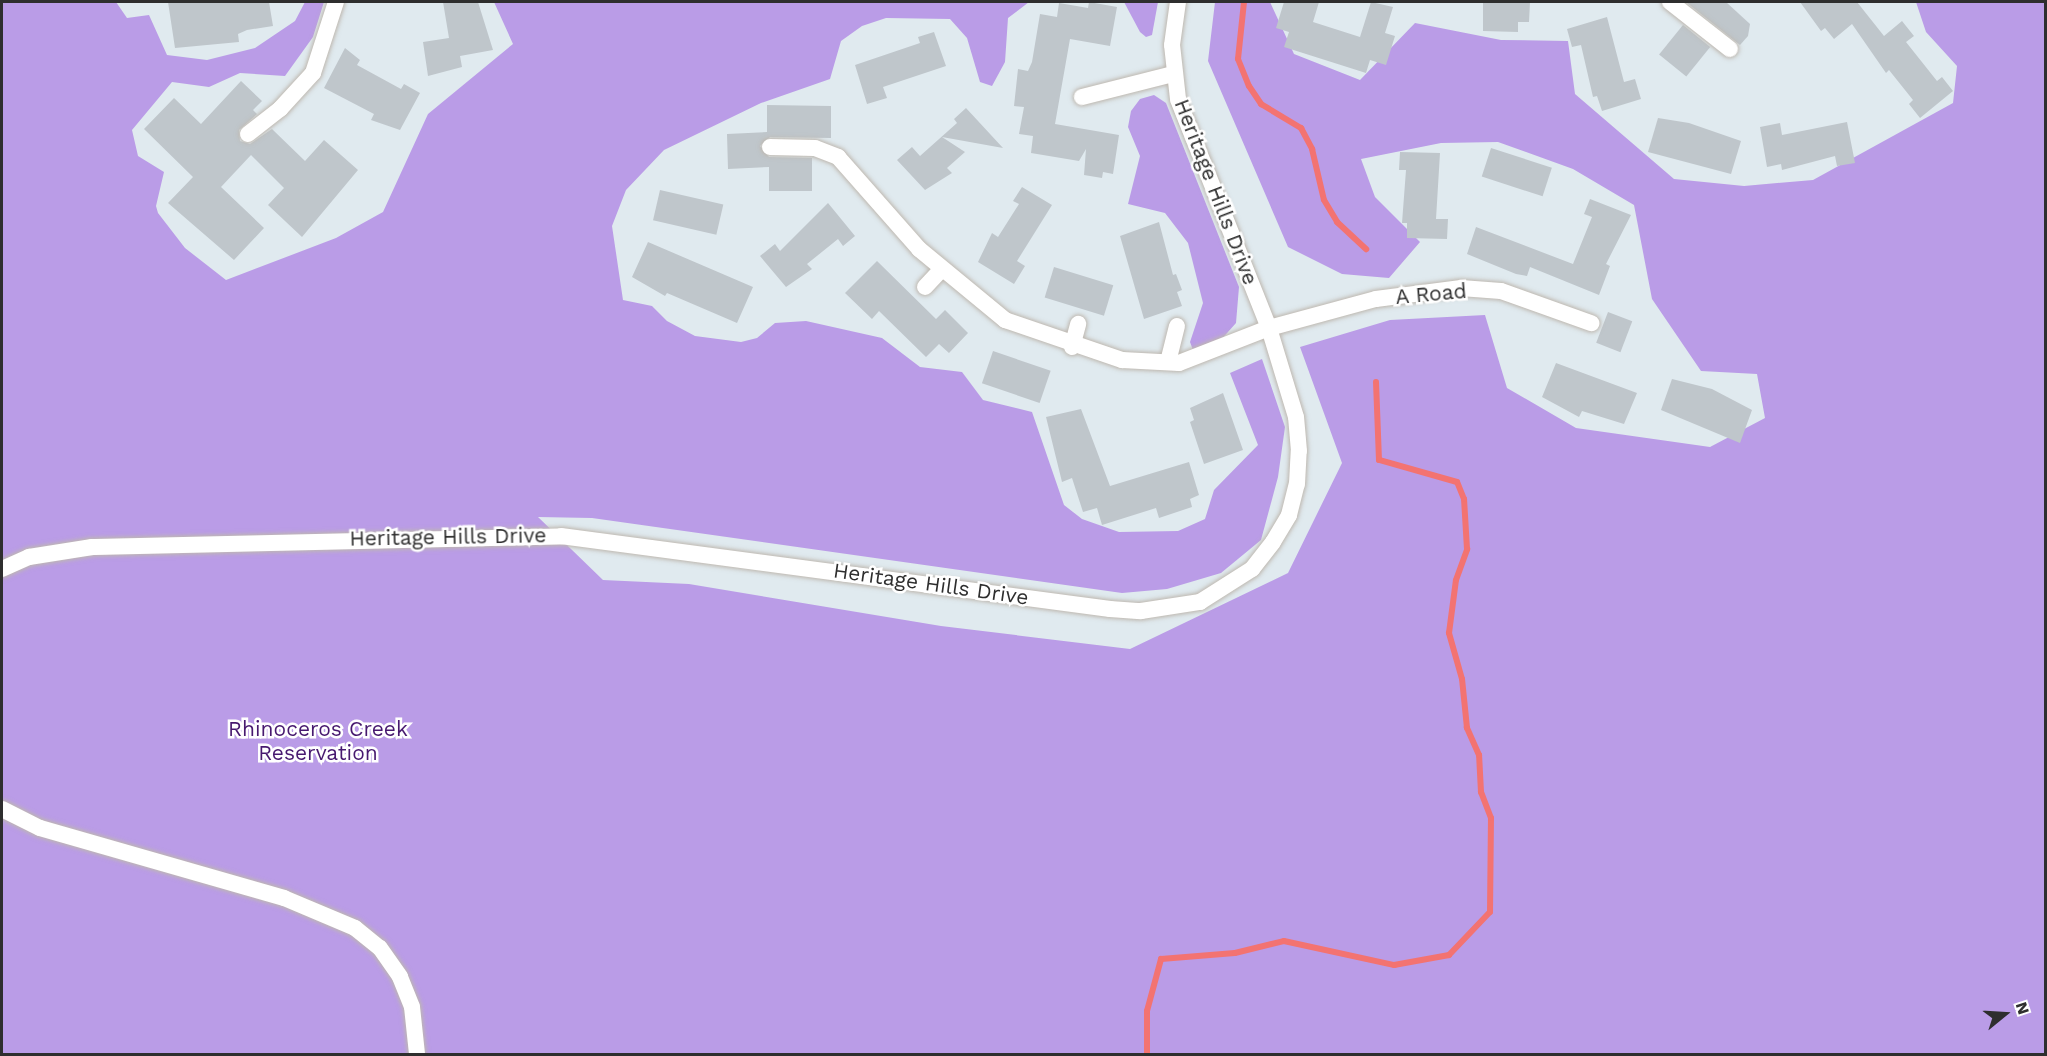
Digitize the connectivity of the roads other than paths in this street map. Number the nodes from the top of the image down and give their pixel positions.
1 (336, 2) edge
2 (1178, 2) edge
3 (1670, 2) edge
4 (1730, 49) dead end
5 (1173, 74) junction
6 (1082, 97) dead end
7 (248, 134) dead end
8 (770, 147) dead end
9 (941, 270) junction
10 (925, 287) dead end
11 (1591, 322) dead end
12 (1078, 324) dead end
13 (1177, 326) dead end
14 (1269, 328) junction
15 (1072, 346) junction
16 (1168, 362) junction
17 (2, 569) edge
18 (2, 809) edge
19 (416, 1051) edge

1 - 7 street
2 - 5 street, Heritage Hills Drive
3 - 4 street
5 - 6 street
5 - 14 street, Heritage Hills Drive
8 - 9 street, A Road
9 - 10 street
9 - 15 street, A Road
11 - 14 street, A Road
12 - 15 street
13 - 16 street
14 - 16 street, A Road
14 - 17 street, Heritage Hills Drive
15 - 16 street, A Road
18 - 19 street

